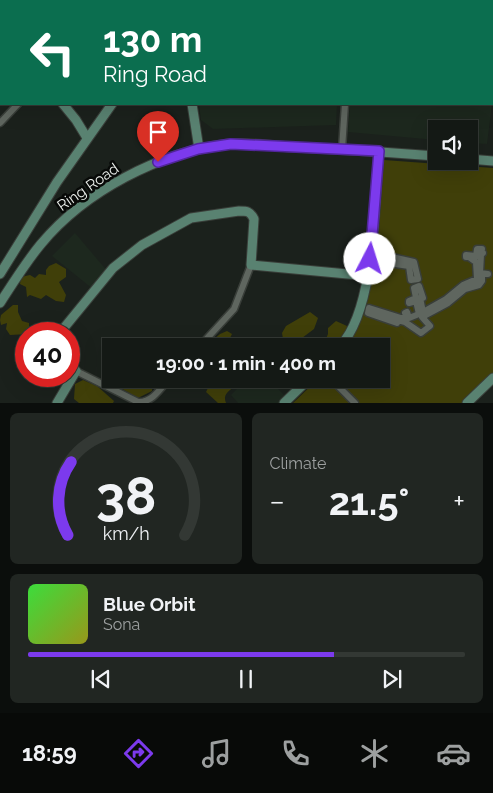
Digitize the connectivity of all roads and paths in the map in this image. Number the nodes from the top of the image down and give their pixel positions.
1 (17, 105) edge
2 (64, 105) edge
3 (111, 105) edge
4 (192, 105) edge
5 (345, 105) edge
6 (0, 123) edge
7 (87, 138) junction
8 (198, 149) junction
9 (342, 149) junction
10 (379, 151) junction
11 (428, 155) edge
12 (478, 160) edge
13 (493, 162) edge
14 (477, 256) joint
15 (251, 265) junction
16 (0, 274) edge
17 (369, 276) junction
18 (418, 279) joint
19 (0, 303) edge
20 (69, 322) edge
21 (207, 338) edge
22 (346, 338) edge
23 (80, 372) edge
24 (493, 378) edge
25 (102, 383) edge
26 (64, 387) edge
27 (111, 388) edge
28 (160, 388) edge
29 (299, 388) edge
30 (340, 388) edge
31 (57, 403) edge
32 (284, 403) edge
33 (355, 403) edge
34 (468, 403) edge

1 - 6 street
2 - 7 street
3 - 7 street
4 - 8 street
5 - 9 street
7 - 16 street
8 - 9 street, Ring Road
8 - 19 street, Ring Road
9 - 10 street, Ring Road
10 - 11 street, Ring Road
10 - 17 street
12 - 13 street
14 - 14 street
15 - 17 street
15 - 20 street
15 - 21 street
17 - 22 street
18 - 18 street
23 - 25 street
24 - 34 street
26 - 31 street
27 - 28 street
29 - 32 street
30 - 33 street

